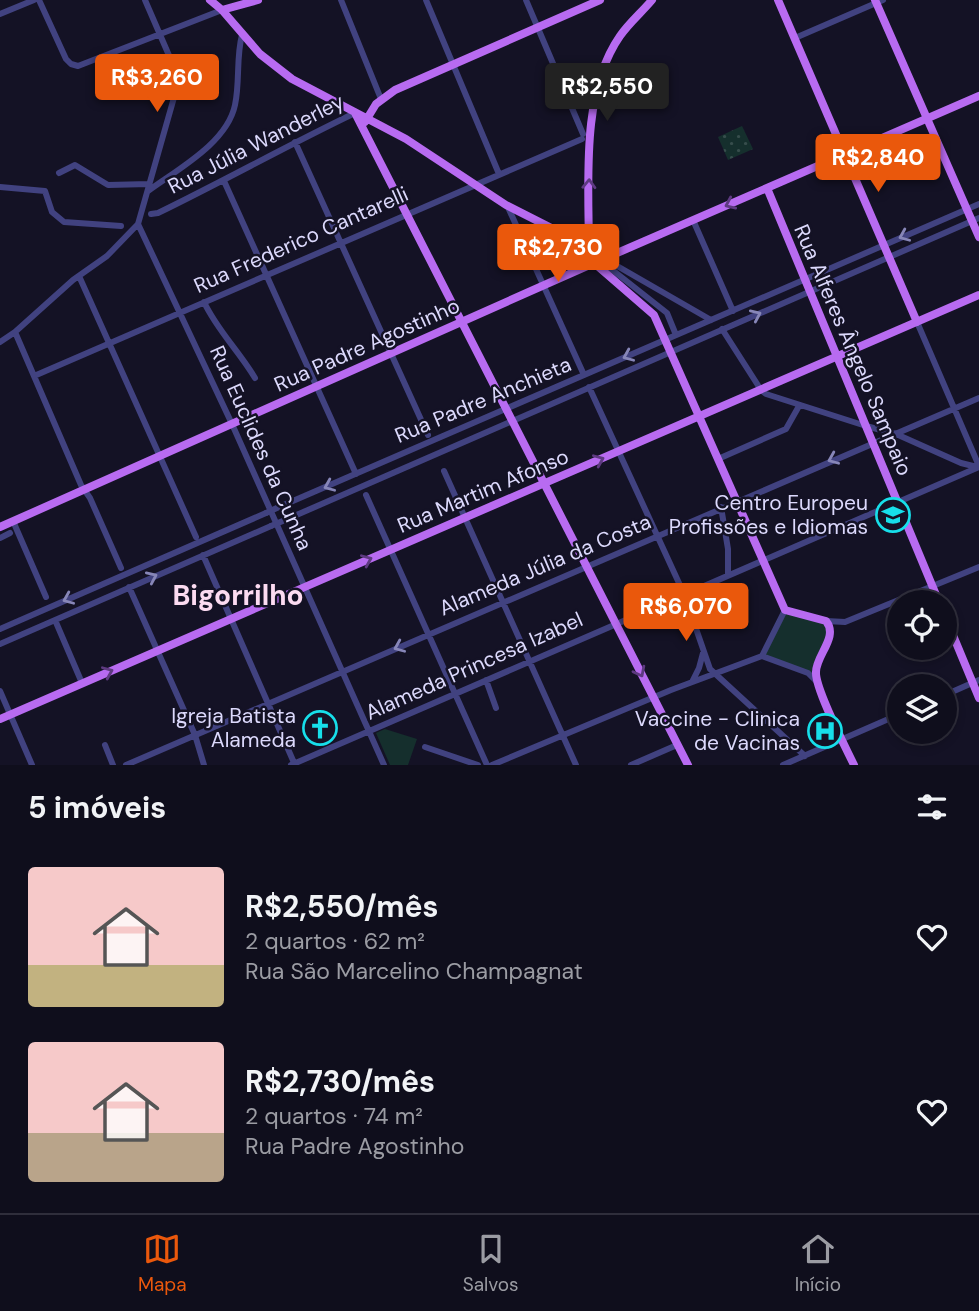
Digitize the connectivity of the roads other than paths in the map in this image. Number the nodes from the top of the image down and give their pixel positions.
1 (37, 0) edge
2 (145, 0) edge
3 (210, 0) edge
4 (258, 0) edge
5 (341, 0) edge
6 (426, 0) edge
7 (526, 0) edge
8 (600, 0) edge
9 (653, 0) edge
10 (778, 0) edge
11 (878, 1) edge
12 (222, 10) junction
13 (0, 14) edge
14 (538, 27) junction
15 (160, 34) junction
16 (242, 35) junction
17 (795, 38) junction
18 (453, 64) junction
19 (979, 96) edge
20 (379, 101) junction
21 (355, 113) junction
22 (927, 118) junction
23 (367, 119) junction
24 (363, 132) junction
25 (586, 137) junction
26 (295, 142) junction
27 (845, 154) junction
28 (58, 173) dead end
29 (499, 174) junction
30 (224, 181) junction
31 (149, 184) junction
32 (474, 184) junction
33 (0, 187) edge
34 (767, 188) junction
35 (147, 192) junction
36 (979, 204) edge
37 (506, 205) junction
38 (967, 209) junction
39 (151, 214) dead end
40 (405, 214) junction
41 (975, 219) edge
42 (693, 220) junction
43 (138, 224) junction
44 (121, 226) dead end
45 (979, 237) edge
46 (341, 242) junction
47 (884, 245) junction
48 (589, 253) junction
49 (889, 257) junction
50 (600, 261) junction
51 (267, 274) junction
52 (79, 276) junction
53 (805, 279) junction
54 (543, 286) junction
55 (810, 291) junction
56 (979, 295) edge
57 (204, 302) junction
58 (733, 311) junction
59 (180, 312) junction
60 (711, 320) junction
61 (917, 322) junction
62 (461, 323) junction
63 (722, 330) junction
64 (15, 332) junction
65 (676, 335) junction
66 (665, 340) junction
67 (0, 342) edge
68 (109, 343) junction
69 (670, 352) junction
70 (391, 354) junction
71 (837, 357) junction
72 (584, 375) junction
73 (34, 376) junction
74 (255, 378) dead end
75 (317, 386) junction
76 (589, 387) junction
77 (761, 390) junction
78 (979, 398) edge
79 (799, 406) junction
80 (954, 409) junction
81 (505, 410) junction
82 (699, 416) junction
83 (511, 421) junction
84 (232, 424) junction
85 (866, 426) junction
86 (896, 433) junction
87 (428, 435) dead end
88 (873, 442) junction
89 (619, 451) junction
90 (159, 456) junction
91 (718, 459) junction
92 (961, 463) junction
93 (979, 467) edge
94 (444, 471) dead end
95 (356, 474) junction
96 (964, 474) junction
97 (543, 484) junction
98 (84, 490) junction
99 (366, 495) dead end
100 (297, 500) junction
101 (736, 501) junction
102 (897, 501) junction
103 (721, 508) junction
104 (303, 512) junction
105 (465, 518) junction
106 (13, 521) junction
107 (2, 526) edge
108 (10, 533) dead end
109 (657, 535) junction
110 (1, 537) edge
111 (195, 537) dead end
112 (390, 550) junction
113 (203, 555) junction
114 (762, 560) junction
115 (586, 566) junction
116 (979, 567) edge
117 (121, 568) dead end
118 (728, 574) junction
119 (932, 586) junction
120 (129, 587) junction
121 (305, 587) junction
122 (934, 590) edge
123 (684, 594) junction
124 (46, 597) dead end
125 (503, 602) junction
126 (785, 610) junction
127 (231, 619) junction
128 (55, 620) junction
129 (826, 621) junction
130 (615, 624) junction
131 (0, 628) edge
132 (428, 634) junction
133 (957, 641) edge
134 (0, 643) edge
135 (157, 651) junction
136 (704, 651) junction
137 (762, 656) junction
138 (529, 661) junction
139 (342, 671) junction
140 (715, 675) junction
141 (486, 680) junction
142 (816, 681) junction
143 (976, 681) edge
144 (692, 682) junction
145 (82, 683) junction
146 (957, 690) edge
147 (0, 691) edge
148 (455, 694) junction
149 (653, 697) junction
150 (979, 698) edge
151 (268, 703) junction
152 (496, 708) dead end
153 (10, 714) junction
154 (0, 719) edge
155 (887, 720) edge
156 (369, 731) junction
157 (195, 735) junction
158 (563, 735) junction
159 (842, 739) junction
160 (105, 745) dead end
161 (677, 745) junction
162 (425, 747) dead end
163 (805, 756) junction
164 (294, 764) edge
165 (32, 765) edge
166 (113, 765) edge
167 (126, 765) edge
168 (204, 765) edge
169 (384, 765) edge
170 (476, 765) edge
171 (489, 765) edge
172 (576, 765) edge
173 (631, 765) edge
174 (688, 765) edge
175 (783, 765) edge
176 (853, 765) edge

1 - 13 street
1 - 15 street
2 - 15 street
3 - 12 main road
4 - 12 main road
5 - 20 street
6 - 18 street
7 - 14 street
8 - 14 main road, Rua Júlia Wanderley
9 - 25 main road
10 - 17 main road
11 - 17 street
11 - 22 main road
12 - 15 street
12 - 16 main road
14 - 18 main road, Rua Júlia Wanderley
14 - 25 street
15 - 31 street
16 - 21 main road
16 - 35 street
17 - 27 main road
18 - 20 main road, Rua Júlia Wanderley
18 - 29 street
19 - 22 main road, Rua Padre Agostinho
20 - 21 main road, Rua Júlia Wanderley
20 - 23 main road, Rua Júlia Wanderley
21 - 23 main road
21 - 24 main road
21 - 26 street, Rua Júlia Wanderley
22 - 27 main road, Rua Padre Agostinho
22 - 38 main road
23 - 24 main road, Rua Júlia Wanderley
23 - 32 main road
24 - 40 main road
25 - 29 street, Rua Frederico Cantarelli
48 -> 25 main road
26 - 30 street, Rua Júlia Wanderley
26 - 46 street
27 - 34 main road, Rua Padre Agostinho
27 - 47 main road
28 - 31 street
29 - 32 street, Rua Frederico Cantarelli
30 - 39 street, Rua Júlia Wanderley
30 - 51 street
31 - 35 street
32 - 37 main road
32 - 40 street, Rua Frederico Cantarelli
33 - 44 street
34 -> 42 main road, Rua Padre Agostinho
34 - 53 main road, Rua Alferes Ângelo Sampaio
35 - 43 street
36 - 38 street, Rua Padre Anchieta
37 - 48 main road
37 - 54 street
38 - 41 main road
38 -> 47 street, Rua Padre Anchieta
40 - 46 street, Rua Frederico Cantarelli
40 - 62 main road
41 - 45 main road
41 - 49 street, Rua Padre Anchieta
42 - 50 main road, Rua Padre Agostinho
42 - 58 street
43 - 52 street
43 - 59 street, Rua Euclides da Cunha
46 - 51 street, Rua Frederico Cantarelli
46 - 70 street
47 - 49 main road
47 - 53 street, Rua Padre Anchieta
48 - 50 main road
49 - 55 street, Rua Padre Anchieta
49 - 61 main road
50 - 54 main road, Rua Padre Agostinho
50 - 60 street
50 - 65 street
50 - 66 main road
51 - 57 street, Rua Frederico Cantarelli
51 - 75 street
52 - 64 street
52 - 68 street
53 - 55 main road, Rua Alferes Ângelo Sampaio
53 - 58 street, Rua Padre Anchieta
54 - 62 main road, Rua Padre Agostinho
54 - 72 street
63 -> 55 street, Rua Padre Anchieta
55 - 71 main road, Rua Alferes Ângelo Sampaio
56 - 61 main road, Rua Martim Afonso
57 - 59 street, Rua Frederico Cantarelli
57 - 74 street
58 - 60 street, Rua Padre Anchieta
59 - 68 street, Rua Frederico Cantarelli
59 - 84 street, Rua Euclides da Cunha
60 - 65 street, Rua Padre Anchieta
61 - 71 main road, Rua Martim Afonso
61 - 80 street
62 - 70 main road, Rua Padre Agostinho
62 - 81 main road
63 - 69 street, Rua Padre Anchieta
63 - 77 street
64 - 67 street
64 - 73 street
65 - 66 street, Rua Padre Anchieta
66 - 69 main road
66 -> 72 street, Rua Padre Anchieta
68 - 73 street, Rua Frederico Cantarelli
68 - 90 street
69 - 76 street, Rua Padre Anchieta
69 - 82 main road
70 - 75 main road, Rua Padre Agostinho
70 - 87 street
71 - 77 main road, Rua Martim Afonso
71 - 85 main road, Rua Alferes Ângelo Sampaio
72 - 81 street, Rua Padre Anchieta
73 - 98 street
75 - 84 main road, Rua Padre Agostinho
75 - 95 street
76 - 83 street, Rua Padre Anchieta
76 - 89 street
77 - 79 street
77 - 82 main road, Rua Martim Afonso
78 - 80 street, Alameda Júlia da Costa
79 - 85 street
79 - 91 street
80 - 86 street, Alameda Júlia da Costa
80 - 93 street
81 - 83 main road
81 - 95 street, Rua Padre Anchieta
82 - 89 main road, Rua Martim Afonso
82 - 91 main road
83 - 97 main road
83 - 104 street, Rua Padre Anchieta
84 - 90 main road, Rua Padre Agostinho
84 - 121 street, Rua Euclides da Cunha
85 - 86 street
85 - 88 main road, Rua Alferes Ângelo Sampaio
86 - 88 street, Alameda Júlia da Costa
86 - 92 street
88 -> 101 street, Alameda Júlia da Costa
88 - 102 main road, Rua Alferes Ângelo Sampaio
97 -> 89 main road, Rua Martim Afonso
89 - 109 street
90 - 98 main road, Rua Padre Agostinho
90 - 111 street
91 - 101 main road
92 - 93 street
92 - 96 street
93 - 96 street, Alameda Princesa Izabel
94 - 105 street
95 -> 100 street, Rua Padre Anchieta
96 - 102 street, Alameda Princesa Izabel
97 - 105 main road, Rua Martim Afonso
97 - 115 main road
98 - 106 main road, Rua Padre Agostinho
98 - 117 street
99 - 112 street
100 - 104 street
100 -> 131 street, Rua Padre Anchieta, bridge
101 - 103 street, Alameda Júlia da Costa
101 - 114 main road
102 - 114 street, Alameda Princesa Izabel
102 - 119 main road, Rua Alferes Ângelo Sampaio
103 - 109 street, Alameda Júlia da Costa
103 - 118 street
104 - 113 street, Rua Padre Anchieta, bridge
105 - 112 main road, Rua Martim Afonso
105 - 125 street
106 - 107 main road, Rua Padre Agostinho
106 - 124 street
107 - 110 street
108 - 110 street
109 - 115 street, Alameda Júlia da Costa
109 - 123 street
121 -> 112 main road, Rua Martim Afonso
112 - 132 street
120 -> 113 street, Rua Padre Anchieta
113 - 127 street
114 - 118 street, Alameda Princesa Izabel
114 - 126 main road
115 - 125 street, Alameda Júlia da Costa
115 - 130 main road
116 - 119 street
118 - 123 street, Alameda Princesa Izabel
119 - 122 main road, Rua Alferes Ângelo Sampaio
119 - 129 street
120 - 128 street, Rua Padre Anchieta
120 - 135 street
121 - 127 main road, Rua Martim Afonso
121 - 139 street, Rua Euclides da Cunha
123 - 130 street, Alameda Princesa Izabel
123 - 136 street
125 - 132 street, Alameda Júlia da Costa
125 - 138 street
126 - 129 main road
126 - 137 street
127 - 135 main road, Rua Martim Afonso
127 - 151 street
128 - 134 street, Rua Padre Anchieta
128 - 145 street
129 - 142 main road
130 - 138 street, Alameda Princesa Izabel
130 -> 149 main road
132 -> 139 street, Alameda Júlia da Costa
132 - 148 street
133 - 143 main road
145 -> 135 main road, Rua Martim Afonso
135 - 157 street
136 - 140 street
136 - 144 street
137 - 140 street
137 - 142 street
138 - 141 street, Alameda Princesa Izabel
138 - 158 street
139 - 151 street, Alameda Júlia da Costa
139 - 156 street, Rua Euclides da Cunha
140 - 144 street
140 - 163 street
141 - 148 street, Alameda Princesa Izabel
141 - 152 street
142 - 159 main road
143 - 146 street
143 - 150 main road
144 - 149 street
145 - 153 main road, Rua Martim Afonso
147 - 153 street
148 - 156 street, Alameda Princesa Izabel
148 - 171 street
149 - 158 street
149 - 161 main road
151 - 157 street, Alameda Júlia da Costa
151 - 164 street
153 - 154 main road, Rua Martim Afonso
153 - 165 street
155 - 159 street
156 - 164 street, Alameda Princesa Izabel
156 - 169 street, Rua Euclides da Cunha
157 - 167 street, Alameda Júlia da Costa
157 - 168 street
158 - 171 street
158 - 172 street
159 - 163 street
159 - 176 main road
160 - 166 street
161 - 173 street
161 - 174 main road
162 - 170 street
163 - 175 street

